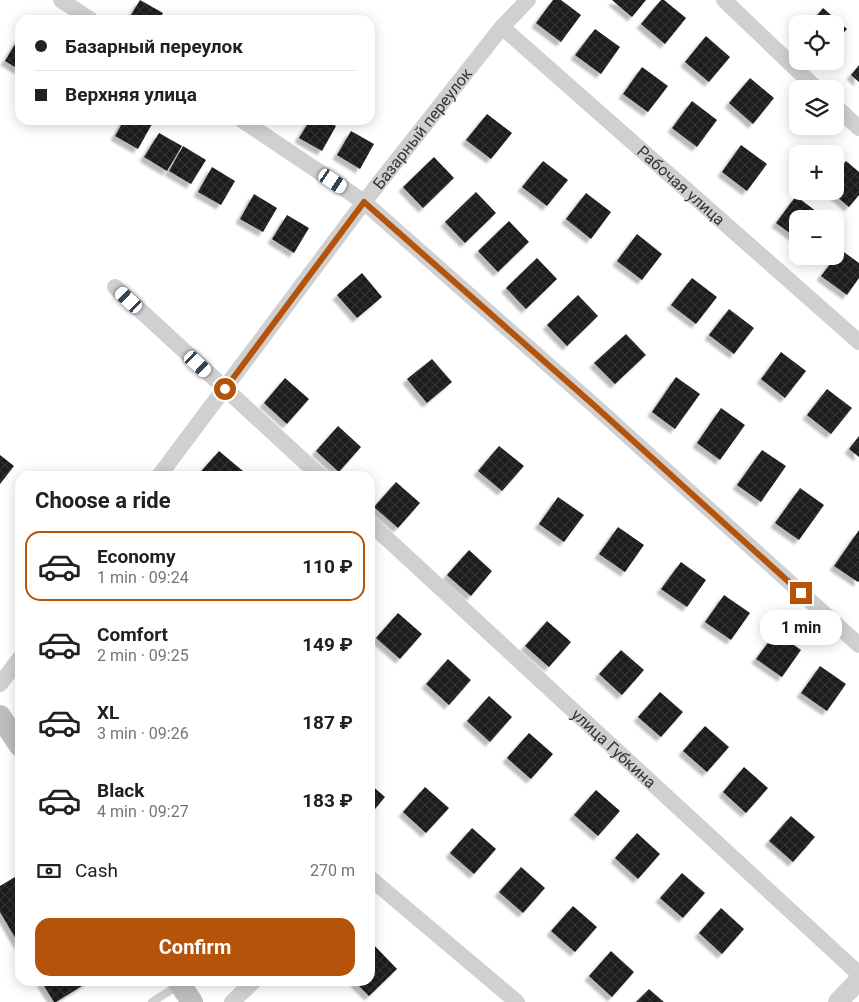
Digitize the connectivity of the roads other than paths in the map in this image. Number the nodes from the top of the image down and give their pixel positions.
1 (61, 0) edge
2 (528, 0) edge
3 (724, 0) edge
4 (84, 15) edge
5 (502, 27) junction
6 (808, 80) edge
7 (844, 114) edge
8 (249, 125) edge
9 (859, 128) edge
10 (364, 202) junction
11 (115, 287) dead end
12 (859, 342) edge
13 (225, 389) junction
14 (163, 471) edge
15 (315, 471) edge
16 (375, 528) edge
17 (859, 645) edge
18 (15, 664) edge
19 (0, 684) edge
20 (0, 716) edge
21 (15, 738) edge
22 (375, 882) edge
23 (859, 974) edge
24 (859, 980) edge
25 (249, 986) edge
26 (184, 989) edge
27 (152, 1002) edge
28 (232, 1002) edge
29 (517, 1002) edge
30 (838, 1002) edge

1 - 4 street
2 - 5 street, Базарный переулок
3 - 6 street
5 - 10 street, Базарный переулок
5 - 12 street, Рабочая улица
7 - 9 street
8 - 10 street
10 - 13 street, Базарный переулок
10 - 17 street
11 - 13 street
13 - 14 street, Базарный переулок
13 - 15 street
16 - 23 street, улица Губкина
18 - 19 street
20 - 21 main road
22 - 29 street
24 - 30 street
25 - 28 street
26 - 27 lane

